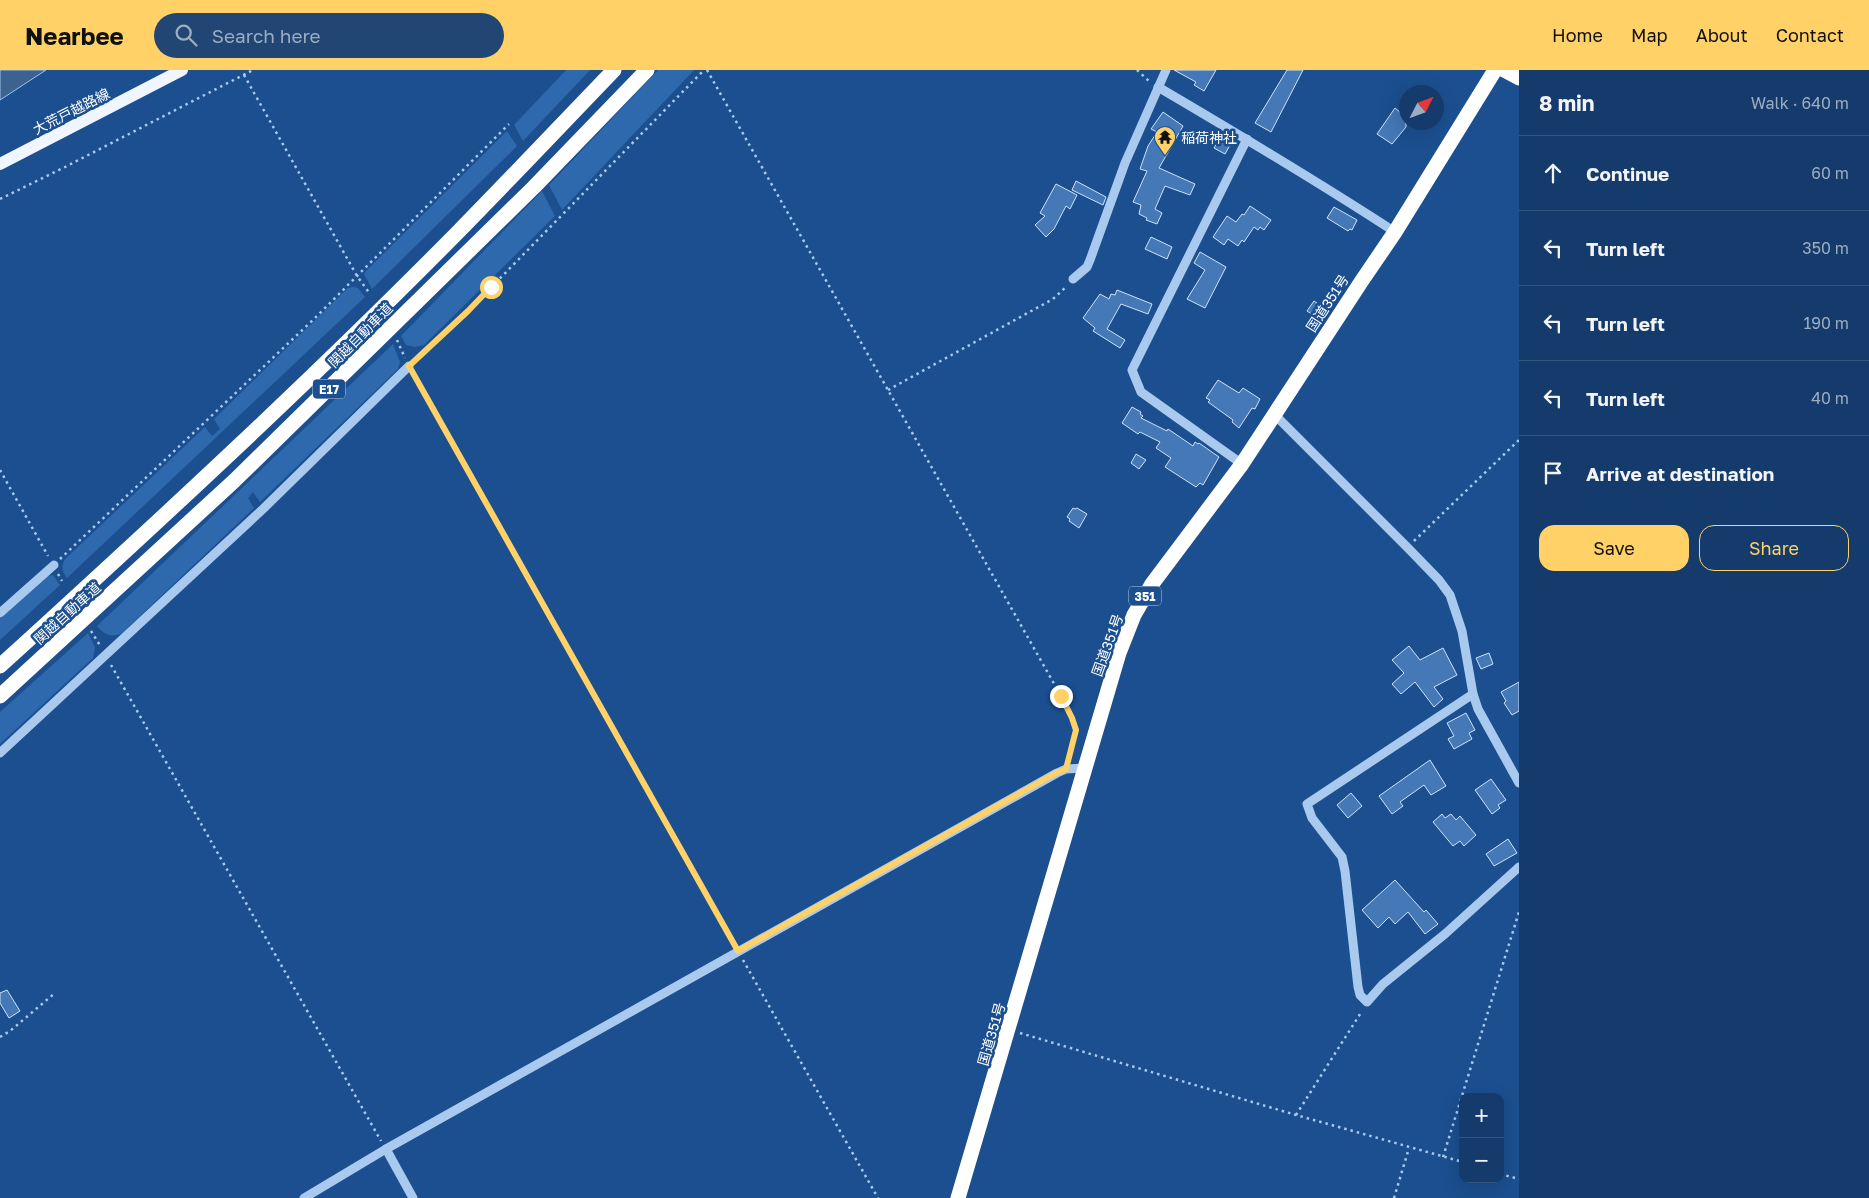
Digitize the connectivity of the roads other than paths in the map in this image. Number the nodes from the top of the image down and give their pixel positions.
1 (182, 70) edge
2 (614, 70) edge
3 (647, 70) edge
4 (1166, 70) edge
5 (1495, 70) edge
6 (1504, 70) edge
7 (1519, 78) edge
8 (1158, 87) junction
9 (1247, 139) junction
10 (0, 164) edge
11 (1395, 232) junction
12 (1073, 279) road end
13 (409, 366) road end
14 (1274, 415) junction
15 (1242, 464) junction
16 (54, 566) road end
17 (0, 613) edge
18 (0, 666) edge
19 (1473, 694) junction
20 (0, 696) edge
21 (0, 752) edge
22 (1085, 768) junction
23 (1519, 783) edge
24 (1519, 867) edge
25 (386, 1149) junction
26 (304, 1198) edge
27 (413, 1198) edge
28 (958, 1198) edge

1 - 10 main road, 大荒戸越路線
2 - 18 highway, 関越自動車道 / E17
3 - 20 highway, 関越自動車道 / E17
4 - 8 street
5 - 11 highway, 国道351号 / 351
6 - 7 highway
8 - 9 street
8 - 12 street
9 - 11 street
9 - 15 street
11 - 14 highway, 国道351号 / 351
13 - 21 street
14 - 15 highway, 国道351号 / 351
14 - 19 street
15 - 22 highway, 国道351号 / 351
16 - 17 street
19 - 23 street
19 - 24 street
22 - 25 street
22 - 28 highway, 国道351号 / 351
25 - 26 street
25 - 27 street

